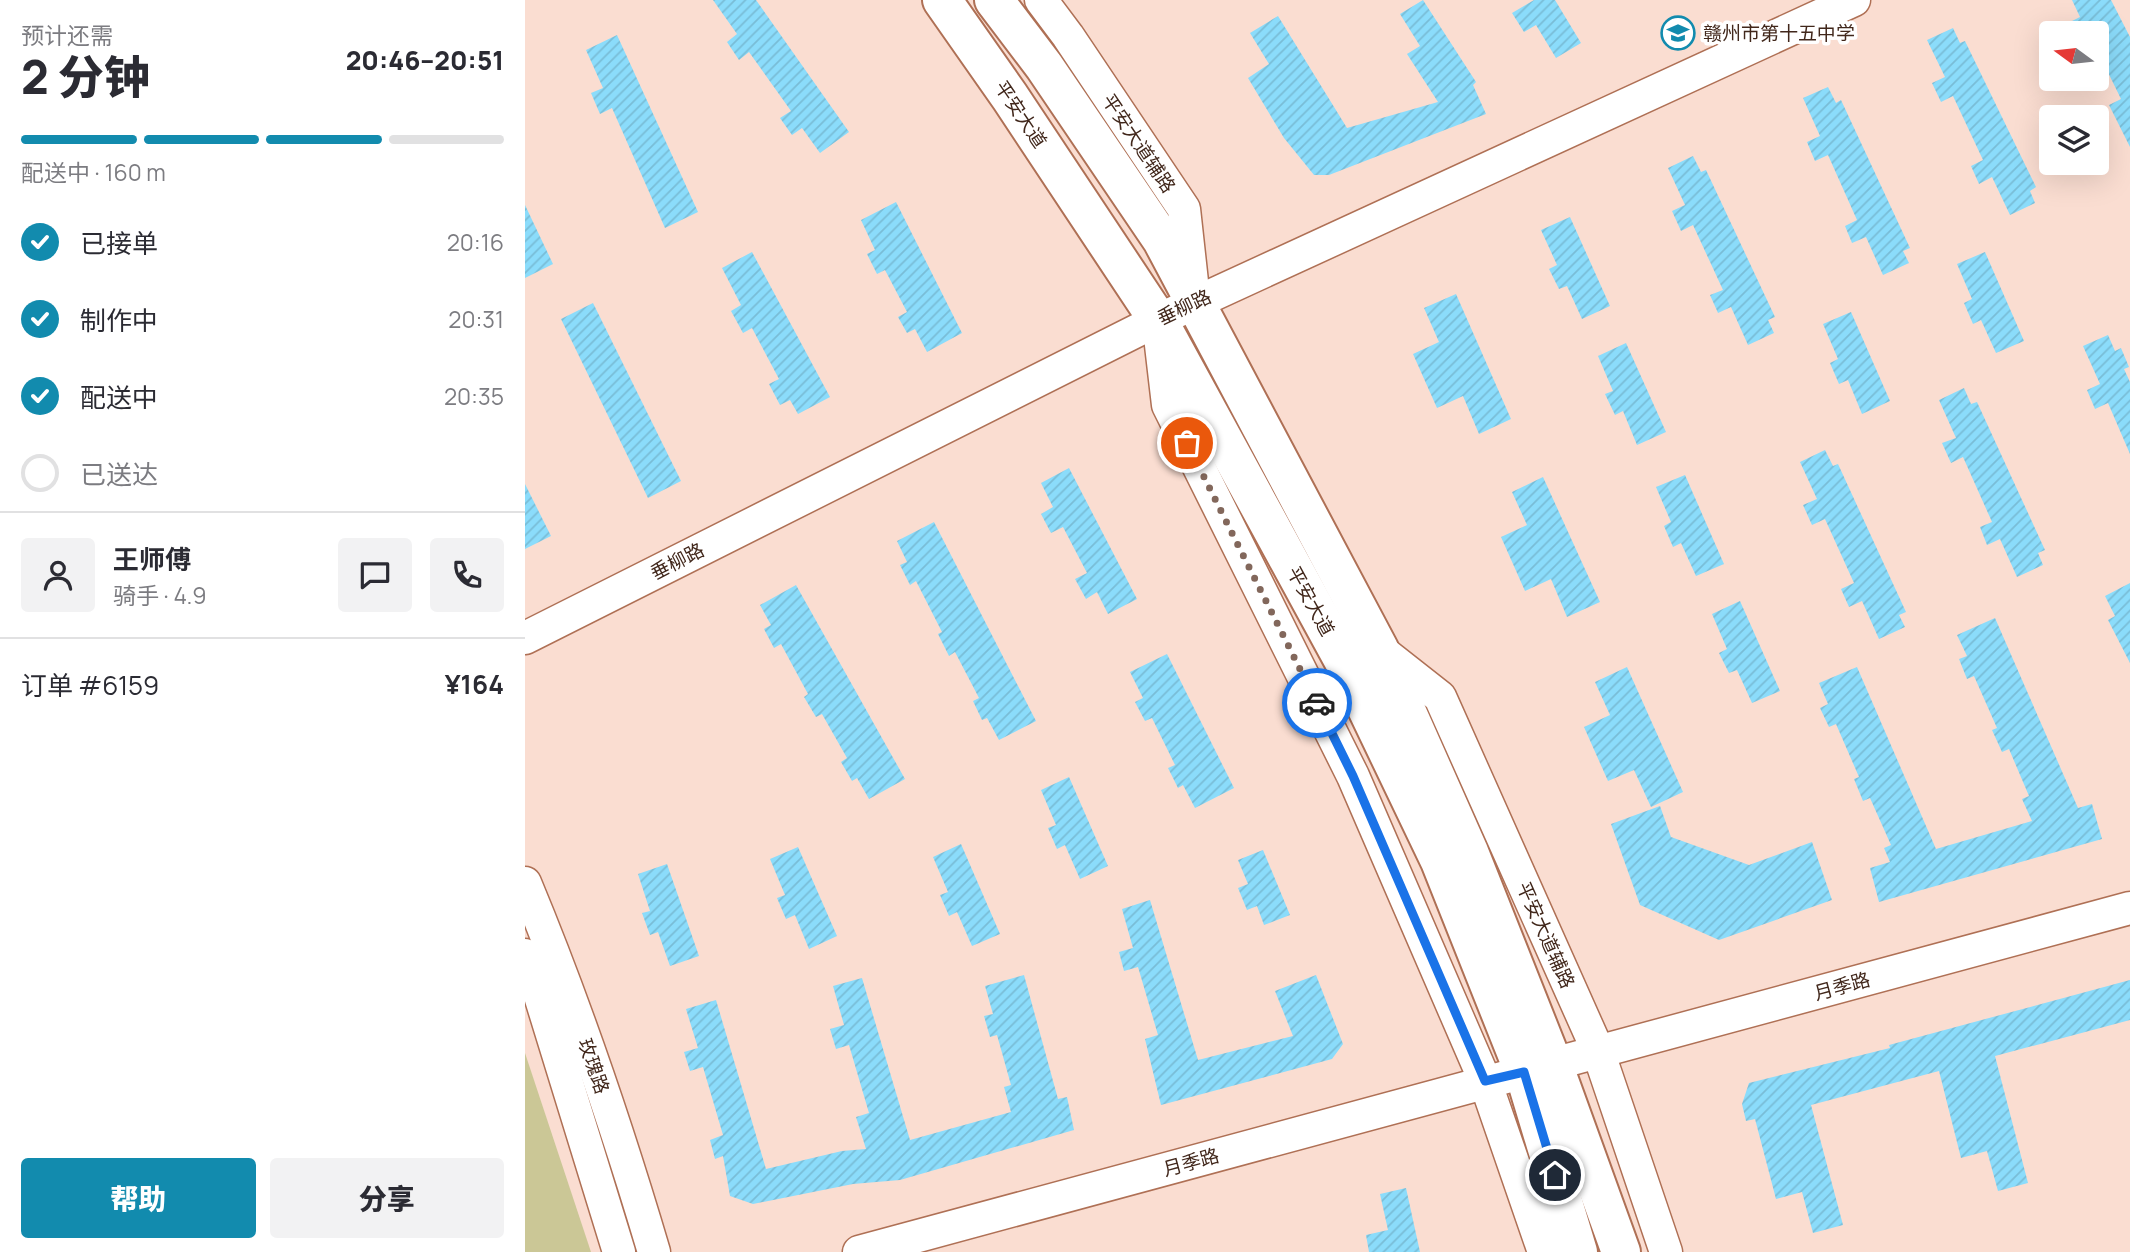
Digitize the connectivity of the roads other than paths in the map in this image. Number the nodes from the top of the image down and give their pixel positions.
1 (942, 0) edge
2 (994, 0) edge
3 (1041, 0) edge
4 (1854, 0) edge
5 (1194, 303) junction
6 (1158, 320) junction
7 (525, 638) edge
8 (1363, 658) junction
9 (1353, 776) junction
10 (525, 883) edge
11 (2130, 908) edge
12 (525, 955) edge
13 (1598, 1051) junction
14 (1539, 1068) junction
15 (1485, 1081) junction
16 (619, 1252) edge
17 (654, 1252) edge
18 (859, 1252) edge
19 (1544, 1252) edge
20 (1578, 1252) edge
21 (1621, 1252) edge
22 (1665, 1252) edge

1 - 6 main road, 平安大道
2 - 5 main road, 平安大道
3 - 5 street, 平安大道辅路
4 - 5 street, 垂柳路
5 - 6 street, 垂柳路
5 - 8 main road, 平安大道
6 - 7 street, 垂柳路
6 - 8 main road, 平安大道
6 - 9 street
8 - 9 street
8 - 13 street, 平安大道辅路
8 - 14 main road, 平安大道
9 - 15 street
10 - 17 street, 玫瑰路
11 - 13 street, 月季路
12 - 16 street, 玫瑰路
13 - 14 street, 月季路
13 - 22 street, 平安大道辅路
14 - 15 street, 月季路
14 - 20 main road, 平安大道
14 - 21 main road, 平安大道
15 - 18 street, 月季路
15 - 19 street

